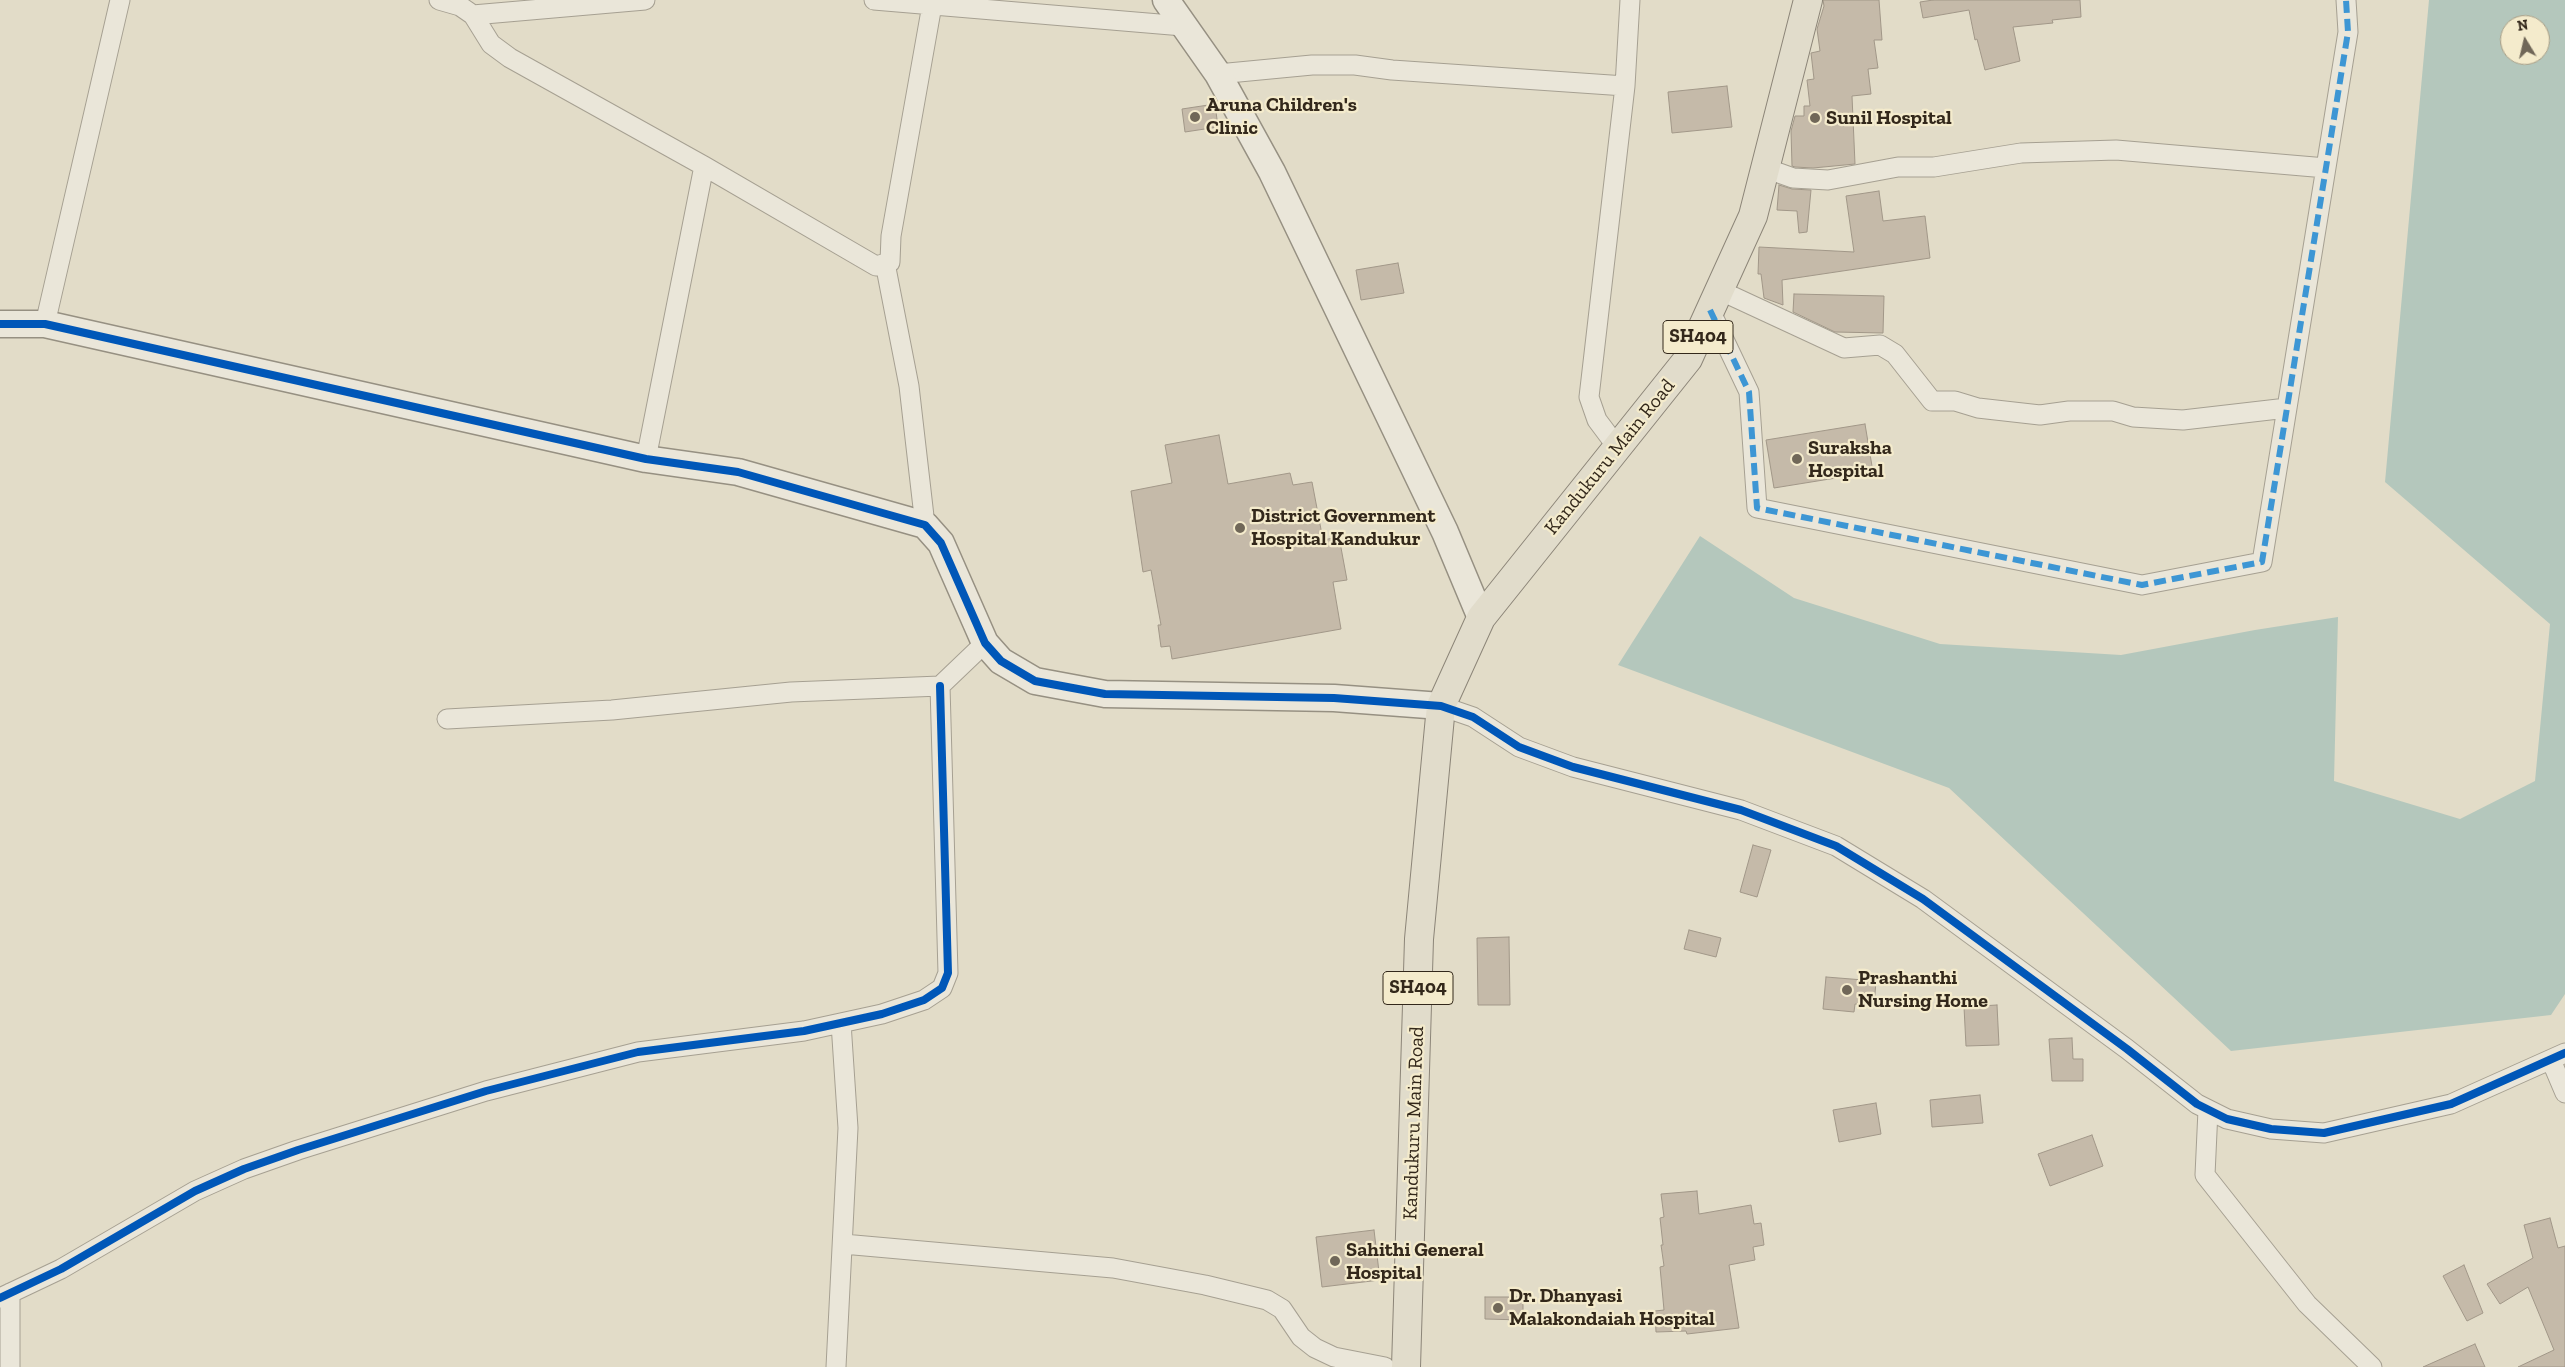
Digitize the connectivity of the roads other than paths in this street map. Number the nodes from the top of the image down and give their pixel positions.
1 (120, 0) edge
2 (439, 0) edge
3 (645, 0) edge
4 (874, 0) edge
5 (1166, 0) edge
6 (1630, 0) edge
7 (1808, 0) edge
8 (2346, 0) edge
9 (938, 4) edge
10 (465, 7) edge
11 (1183, 26) junction
12 (1218, 74) junction
13 (1626, 86) junction
14 (704, 166) junction
15 (1765, 168) junction
16 (2326, 168) junction
17 (885, 263) junction
18 (1715, 300) junction
19 (0, 324) edge
20 (45, 324) junction
21 (2287, 408) junction
22 (1618, 448) junction
23 (646, 460) junction
24 (925, 525) junction
25 (1481, 618) junction
26 (985, 643) junction
27 (940, 686) junction
28 (1441, 706) junction
29 (448, 719) dead end
30 (841, 1023) junction
31 (2558, 1056) edge
32 (2565, 1093) edge
33 (2208, 1110) junction
34 (843, 1244) junction
35 (5, 1296) edge
36 (10, 1367) edge
37 (836, 1367) edge
38 (1385, 1367) edge
39 (1406, 1367) edge
40 (2372, 1367) edge

1 - 20 street
2 - 10 street
3 - 10 street
4 - 9 street
5 - 11 street
6 - 13 street
7 - 15 main road, Kandukuru Main Road / SH404
8 - 16 street
9 - 11 street
9 - 17 street
10 - 14 street
11 - 12 street
12 - 13 street
12 - 25 street
13 - 22 street
14 - 17 street
14 - 23 street
15 - 16 street
15 - 18 main road, Kandukuru Main Road / SH404
16 - 21 street
17 - 24 street
18 - 21 street
18 - 21 street
18 - 22 main road, Kandukuru Main Road / SH404
19 - 20 street
20 - 23 street
22 - 25 main road, Kandukuru Main Road / SH404
23 - 24 street
24 - 26 street
25 - 28 main road, Kandukuru Main Road / SH404
26 - 27 street
26 - 28 street
27 - 29 street
27 - 30 street
28 - 33 street
28 - 39 main road, Kandukuru Main Road / SH404
30 - 34 street
30 - 35 street
31 - 32 street
31 - 33 street
33 - 40 street
34 - 37 street
34 - 38 street
35 - 36 street

